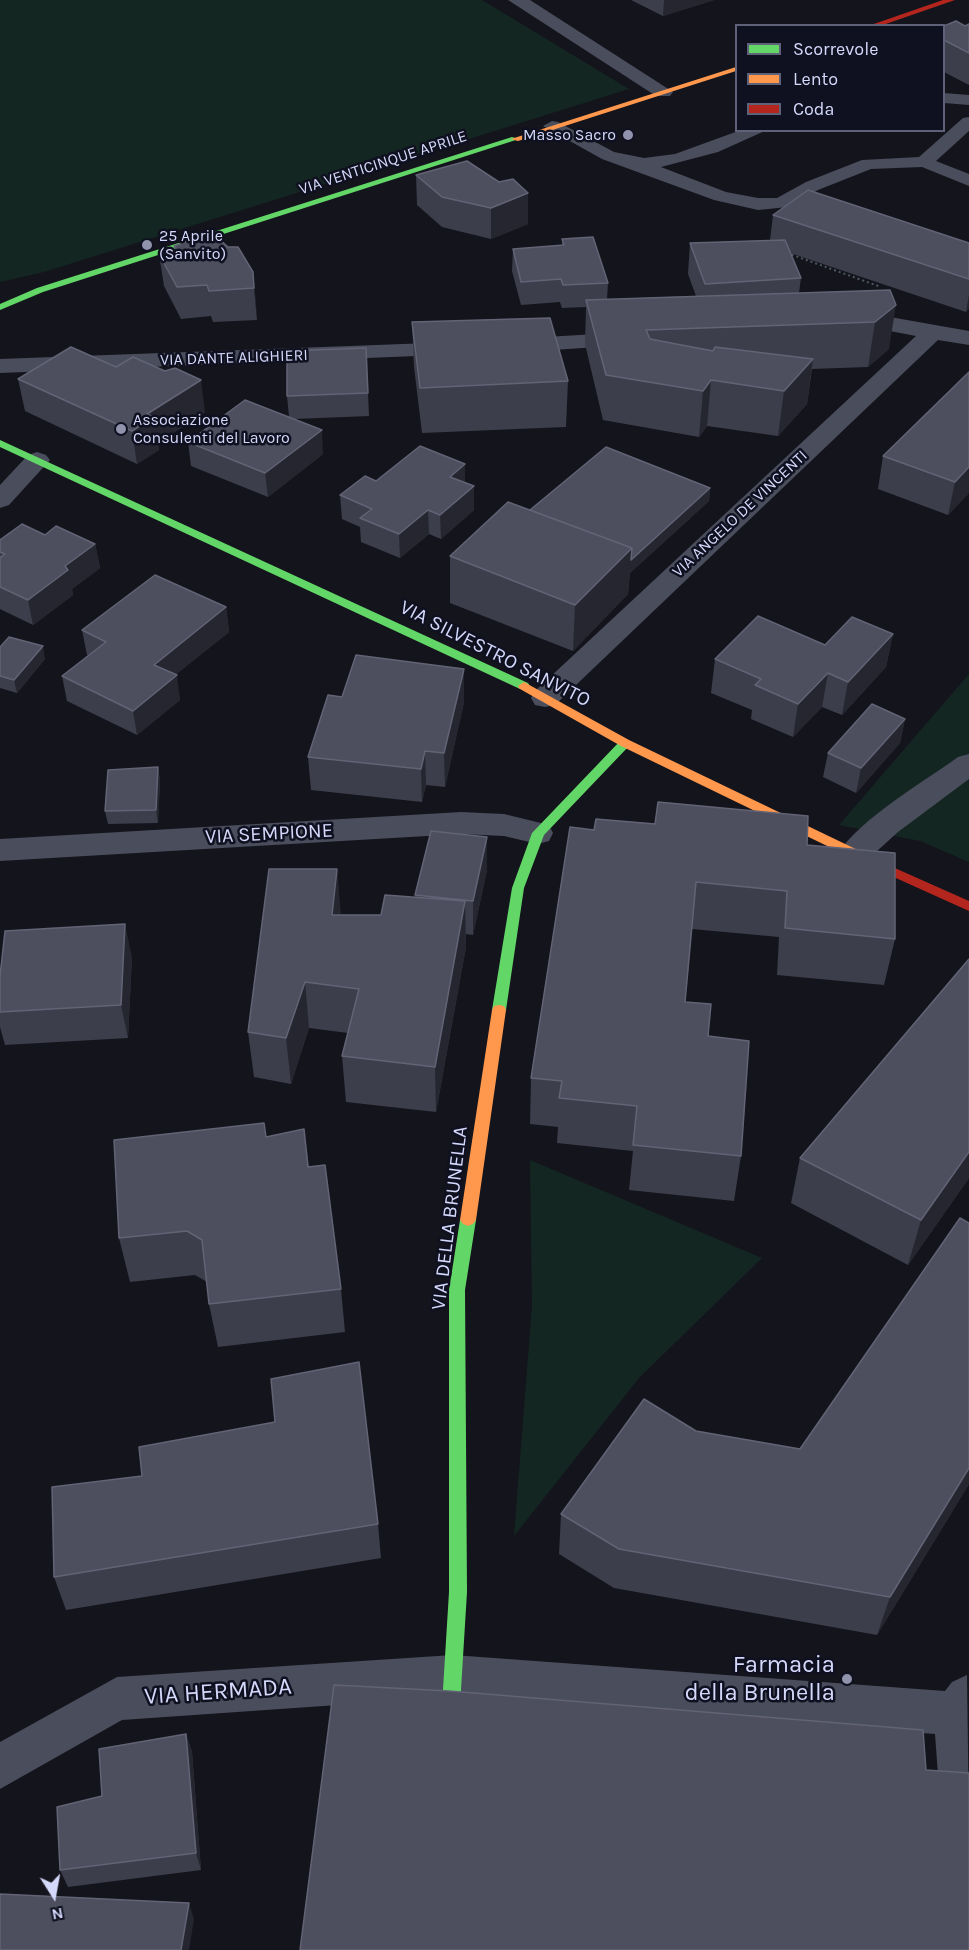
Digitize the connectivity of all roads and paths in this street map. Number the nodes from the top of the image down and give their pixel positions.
1 (518, 0) edge
2 (951, 0) edge
3 (877, 24) edge
4 (735, 69) edge
5 (663, 92) junction
6 (945, 98) edge
7 (969, 100) edge
8 (969, 122) edge
9 (552, 126) junction
10 (753, 132) edge
11 (629, 162) junction
12 (924, 162) junction
13 (969, 182) edge
14 (40, 290) junction
15 (0, 296) edge
16 (0, 307) edge
17 (831, 328) edge
18 (935, 330) junction
19 (653, 338) edge
20 (969, 338) edge
21 (0, 366) edge
22 (0, 443) edge
23 (37, 460) junction
24 (0, 500) edge
25 (545, 698) junction
26 (625, 742) junction
27 (969, 764) edge
28 (538, 833) junction
29 (0, 850) edge
30 (854, 854) junction
31 (969, 906) edge
32 (453, 1676) junction
33 (964, 1708) edge
34 (450, 1722) edge
35 (0, 1767) edge
36 (963, 1802) edge

1 - 5 street
2 - 3 street
4 - 5 street, VIA VENTICINQUE APRILE
5 - 9 street, VIA VENTICINQUE APRILE
6 - 7 lane
8 - 12 lane
9 - 11 lane
9 - 14 street, VIA VENTICINQUE APRILE
10 - 11 lane
11 - 12 lane
12 - 13 lane
14 - 15 street, VIA VENTICINQUE APRILE
14 - 16 street, VIA VENTICINQUE APRILE
17 - 18 street
18 - 20 street
18 - 25 street, VIA ANGELO DE VINCENTI
19 - 21 street, VIA DANTE ALIGHIERI
22 - 23 street, VIA SILVESTRO SANVITO
23 - 24 street
23 - 25 street, VIA SILVESTRO SANVITO
25 - 26 street, VIA SILVESTRO SANVITO
26 - 28 street
26 - 30 street, VIA SILVESTRO SANVITO
27 - 30 street
28 - 29 street, VIA SEMPIONE
28 - 32 street, VIA DELLA BRUNELLA
30 - 31 street, VIA SILVESTRO SANVITO
32 - 33 street, VIA HERMADA
32 - 34 street, VIA DELLA BRUNELLA
32 - 35 street, VIA HERMADA
33 - 36 street

